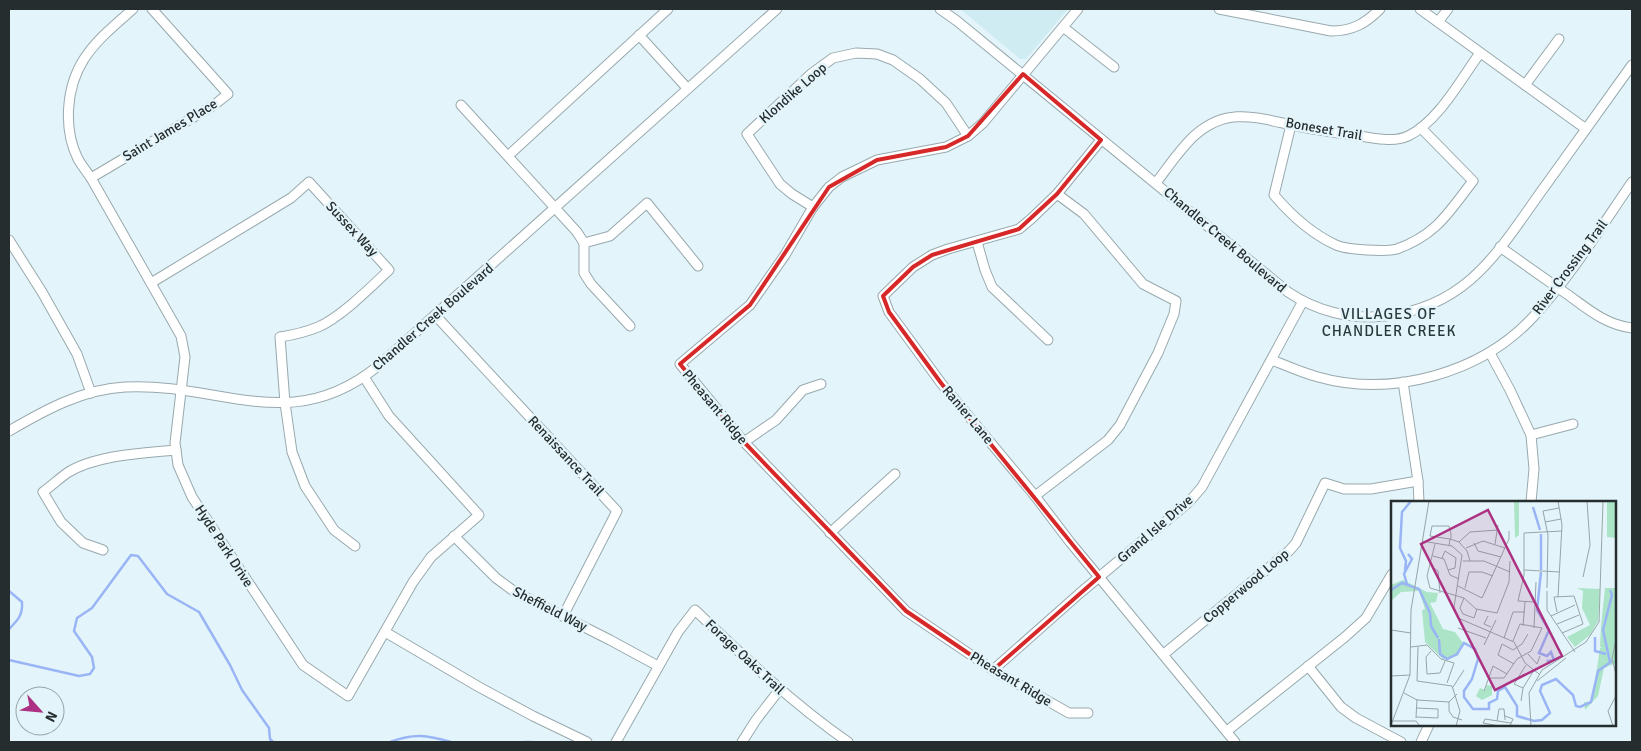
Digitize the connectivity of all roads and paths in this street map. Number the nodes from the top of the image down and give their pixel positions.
1 (133, 9) edge
2 (152, 9) edge
3 (668, 9) edge
4 (777, 9) edge
5 (940, 9) edge
6 (1078, 9) edge
7 (1225, 9) edge
8 (1380, 9) edge
9 (1420, 9) edge
10 (1448, 9) edge
11 (1438, 22) junction
12 (1063, 27) junction
13 (639, 36) junction
14 (1559, 39) dead end
15 (1480, 53) junction
16 (1632, 66) edge
17 (1114, 67) dead end
18 (1023, 74) junction
19 (1525, 85) junction
20 (687, 88) junction
21 (461, 105) dead end
22 (1291, 125) junction
23 (1421, 128) junction
24 (1586, 129) junction
25 (968, 136) junction
26 (1101, 140) junction
27 (508, 155) junction
28 (91, 178) junction
29 (1632, 182) edge
30 (1156, 183) junction
31 (1057, 194) junction
32 (813, 207) junction
33 (556, 208) junction
34 (9, 240) edge
35 (977, 242) junction
36 (584, 243) junction
37 (1500, 247) junction
38 (698, 266) dead end
39 (151, 283) junction
40 (1558, 288) junction
41 (1303, 301) junction
42 (435, 315) junction
43 (630, 326) dead end
44 (1632, 328) edge
45 (1048, 340) dead end
46 (1490, 353) junction
47 (1272, 360) junction
48 (364, 378) junction
49 (1403, 382) junction
50 (822, 384) dead end
51 (181, 391) junction
52 (91, 393) junction
53 (285, 403) junction
54 (1573, 424) dead end
55 (9, 430) edge
56 (1531, 435) junction
57 (744, 442) junction
58 (176, 450) junction
59 (894, 474) dead end
60 (1418, 481) junction
61 (1035, 496) junction
62 (1418, 501) edge
63 (1531, 501) edge
64 (830, 533) junction
65 (454, 536) junction
66 (355, 546) dead end
67 (103, 550) dead end
68 (1391, 576) edge
69 (1099, 578) junction
70 (563, 616) junction
71 (385, 632) junction
72 (1164, 654) junction
73 (658, 666) junction
74 (1308, 666) junction
75 (993, 670) junction
76 (780, 690) junction
77 (1088, 713) dead end
78 (1429, 726) edge
79 (1227, 731) junction
80 (587, 742) edge
81 (616, 742) edge
82 (742, 742) edge
83 (848, 742) edge
84 (1235, 742) edge
85 (1401, 742) edge
86 (1421, 742) edge

1 - 28 street, Hyde Park Drive
2 - 28 street, Saint James Place
3 - 13 street
4 - 20 street, Chandler Creek Boulevard
5 - 18 street, Chandler Creek Boulevard
6 - 12 street, Pheasant Ridge
7 - 8 street
9 - 11 street
10 - 11 street
11 - 15 street
12 - 17 street
12 - 18 street, Pheasant Ridge
13 - 20 street
13 - 27 street
14 - 19 street
15 - 19 street
15 - 23 street, Boneset Trail
16 - 24 street, Chandler Creek Boulevard
18 - 25 street, Pheasant Ridge
18 - 26 street, Chandler Creek Boulevard
19 - 24 street
20 - 33 street, Chandler Creek Boulevard
21 - 27 street
22 - 23 street, Boneset Trail
22 - 23 street
22 - 30 street, Boneset Trail
24 - 37 street, Chandler Creek Boulevard
25 - 32 street, Pheasant Ridge
25 - 32 street, Klondike Loop
26 - 30 street, Chandler Creek Boulevard
26 - 31 street, Ranier Lane
27 - 33 street
28 - 39 street, Hyde Park Drive
29 - 40 street, River Crossing Trail
30 - 41 street, Chandler Creek Boulevard
31 - 35 street, Ranier Lane
31 - 61 street
32 - 57 street, Pheasant Ridge
33 - 36 street
33 - 42 street, Chandler Creek Boulevard
34 - 52 street
35 - 45 street
35 - 61 street, Ranier Lane
36 - 38 street
36 - 43 street
37 - 40 street
37 - 41 street, Chandler Creek Boulevard
39 - 51 street, Hyde Park Drive
39 - 53 street, Sussex Way
40 - 44 street
40 - 46 street, River Crossing Trail
41 - 47 street, Grand Isle Drive
42 - 48 street, Chandler Creek Boulevard
42 - 70 street, Renaissance Trail
46 - 49 street, River Crossing Trail
46 - 56 street
47 - 49 street, River Crossing Trail
47 - 69 street, Grand Isle Drive
48 - 53 street, Chandler Creek Boulevard
48 - 65 street, Hyde Park Drive
49 - 60 street
50 - 57 street
51 - 52 street, Chandler Creek Boulevard
51 - 53 street, Chandler Creek Boulevard
51 - 58 street, Hyde Park Drive
52 - 55 street, Chandler Creek Boulevard
53 - 66 street
54 - 56 street
56 - 63 street
57 - 64 street, Pheasant Ridge
58 - 67 street
58 - 71 street, Hyde Park Drive
59 - 64 street
60 - 62 street
60 - 72 street, Copperwood Loop
61 - 69 street, Ranier Lane
64 - 75 street, Pheasant Ridge
65 - 70 street, Sheffield Way
65 - 71 street, Hyde Park Drive
68 - 74 street
69 - 72 street, Ranier Lane
69 - 75 street, Grand Isle Drive
70 - 73 street, Sheffield Way
71 - 80 street
72 - 79 street, Ranier Lane
73 - 76 street, Forage Oaks Trail
73 - 81 street, Forage Oaks Trail
74 - 79 street
74 - 85 street
75 - 77 street, Pheasant Ridge
76 - 82 street
76 - 83 street, Forage Oaks Trail
78 - 86 street
79 - 84 street, Ranier Lane

